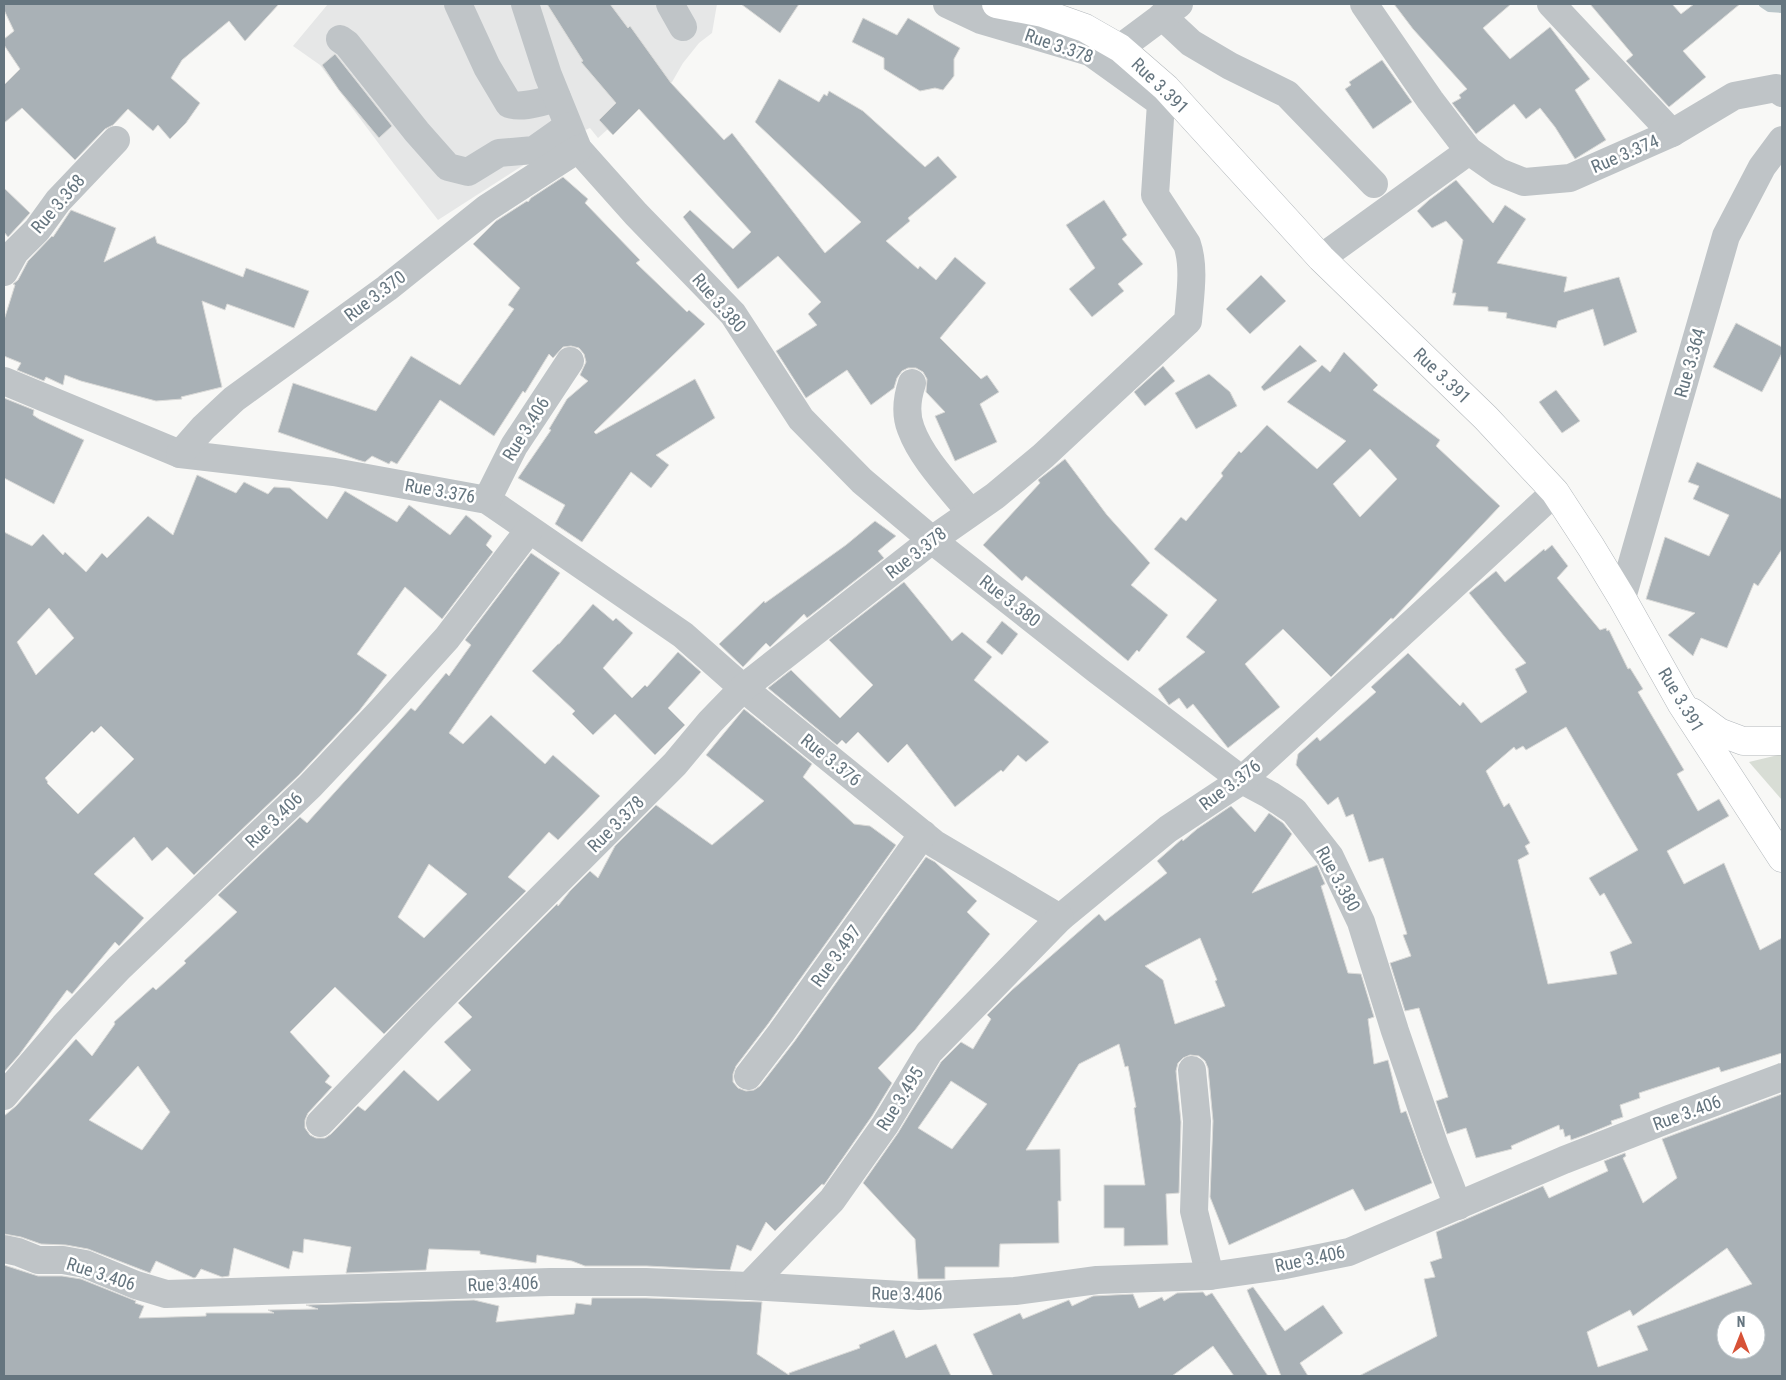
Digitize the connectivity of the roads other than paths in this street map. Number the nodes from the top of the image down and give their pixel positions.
1 (458, 4) edge
2 (525, 4) edge
3 (670, 4) edge
4 (947, 4) edge
5 (996, 4) edge
6 (1364, 4) edge
7 (1551, 4) edge
8 (1171, 10) edge
9 (683, 27) dead end
10 (340, 39) dead end
11 (1120, 48) junction
12 (1782, 93) edge
13 (557, 98) junction
14 (1672, 133) junction
15 (573, 138) junction
16 (116, 140) dead end
17 (1782, 140) edge
18 (1469, 150) junction
19 (1374, 184) dead end
20 (1322, 258) junction
21 (4, 272) edge
22 (570, 361) dead end
23 (4, 381) edge
24 (912, 383) dead end
25 (180, 454) junction
26 (1555, 492) junction
27 (487, 500) junction
28 (970, 512) junction
29 (529, 530) junction
30 (932, 540) junction
31 (1622, 598) junction
32 (743, 688) junction
33 (1681, 703) junction
34 (1782, 742) edge
35 (1242, 780) junction
36 (923, 834) junction
37 (1782, 858) edge
38 (1060, 918) junction
39 (1192, 1070) dead end
40 (748, 1076) dead end
41 (1782, 1077) edge
42 (4, 1096) edge
43 (320, 1123) dead end
44 (1458, 1206) junction
45 (4, 1249) edge
46 (1210, 1276) junction
47 (749, 1286) junction

1 - 13 street
2 - 13 street, Rue 3.380
3 - 9 street
4 - 28 street, Rue 3.378
5 - 11 main road, Rue 3.391
6 - 18 street, Rue 3.374
7 - 14 street, Rue 3.374
8 - 11 street
8 - 19 street
10 - 15 street
11 - 20 main road, Rue 3.391
12 - 14 street
13 - 15 street, Rue 3.380
14 - 18 street, Rue 3.374
15 - 25 street, Rue 3.370
15 - 30 street, Rue 3.380
16 - 21 street, Rue 3.368
17 - 31 street, Rue 3.364
18 - 20 street
20 - 26 main road, Rue 3.391
22 - 27 street, Rue 3.406
23 - 25 street, Rue 3.376
24 - 28 street
25 - 27 street, Rue 3.376
26 - 31 main road, Rue 3.391
26 - 35 street, Rue 3.376
27 - 29 street, Rue 3.376
28 - 30 street, Rue 3.378
29 - 32 street, Rue 3.376
29 - 42 street, Rue 3.406
30 - 32 street, Rue 3.378
30 - 35 street, Rue 3.380
31 - 33 main road, Rue 3.391
32 - 36 street, Rue 3.376
32 - 43 street, Rue 3.378
33 - 34 main road
33 - 37 main road, Rue 3.391
35 - 38 street, Rue 3.376
35 - 44 street, Rue 3.380
36 - 38 street, Rue 3.376
36 - 40 street, Rue 3.497
38 - 47 street, Rue 3.495
39 - 46 street
41 - 44 street, Rue 3.406
44 - 46 street, Rue 3.406
45 - 47 street, Rue 3.406
46 - 47 street, Rue 3.406

